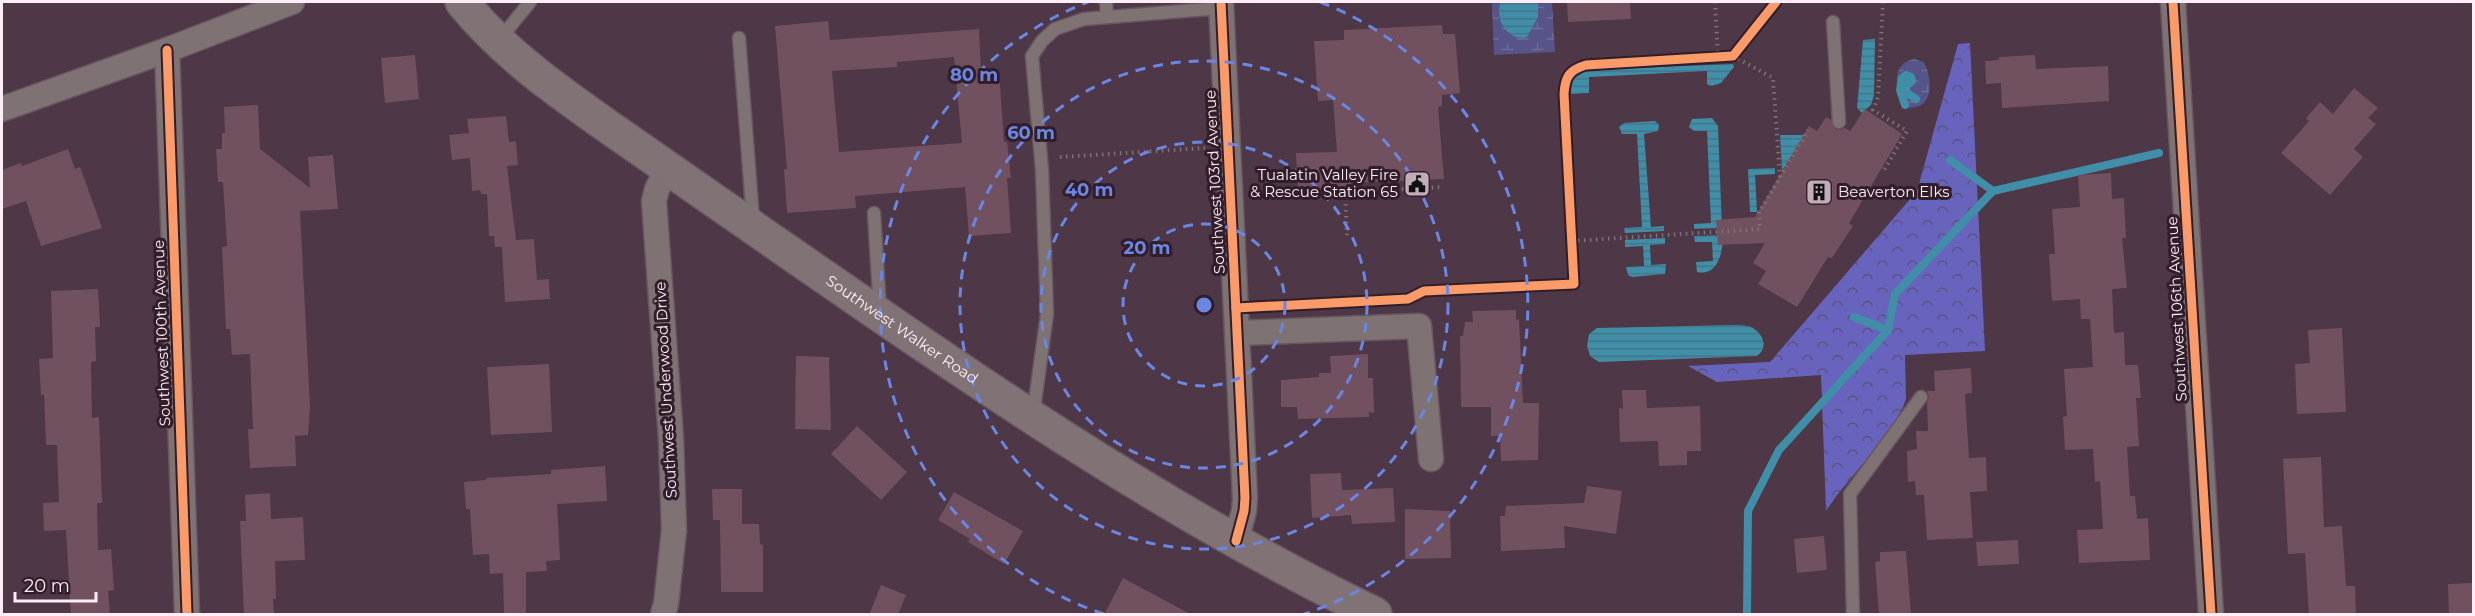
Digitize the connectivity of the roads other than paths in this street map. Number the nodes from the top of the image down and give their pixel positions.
1 (292, 2) edge
2 (462, 2) edge
3 (530, 2) edge
4 (1106, 2) edge
5 (2173, 2) edge
6 (1221, 5) edge
7 (1107, 17) junction
8 (1833, 22) dead end
9 (739, 38) dead end
10 (498, 41) junction
11 (167, 50) junction
12 (2, 109) edge
13 (1839, 122) dead end
14 (668, 168) junction
15 (874, 213) dead end
16 (754, 228) junction
17 (880, 315) junction
18 (1238, 333) junction
19 (1921, 397) dead end
20 (1033, 417) junction
21 (1431, 459) dead end
22 (1236, 541) junction
23 (187, 615) edge
24 (663, 615) edge
25 (1375, 615) edge
26 (1853, 615) edge
27 (2211, 615) edge

1 - 11 street
2 - 10 main road, Southwest Walker Road
3 - 10 lane
4 - 7 lane
5 - 27 street, Southwest 106th Avenue
6 - 7 lane
6 - 18 street, Southwest 103rd Avenue
7 - 20 lane
8 - 13 lane
9 - 16 lane
10 - 14 main road, Southwest Walker Road
11 - 12 street
11 - 23 street, Southwest 100th Avenue
14 - 16 main road, Southwest Walker Road
14 - 24 street, Southwest Underwood Drive
15 - 17 lane
16 - 17 main road, Southwest Walker Road
17 - 20 main road, Southwest Walker Road
18 - 21 street
18 - 22 street, Southwest 103rd Avenue
19 - 26 lane
20 - 22 main road, Southwest Walker Road
22 - 25 main road, Southwest Walker Road

